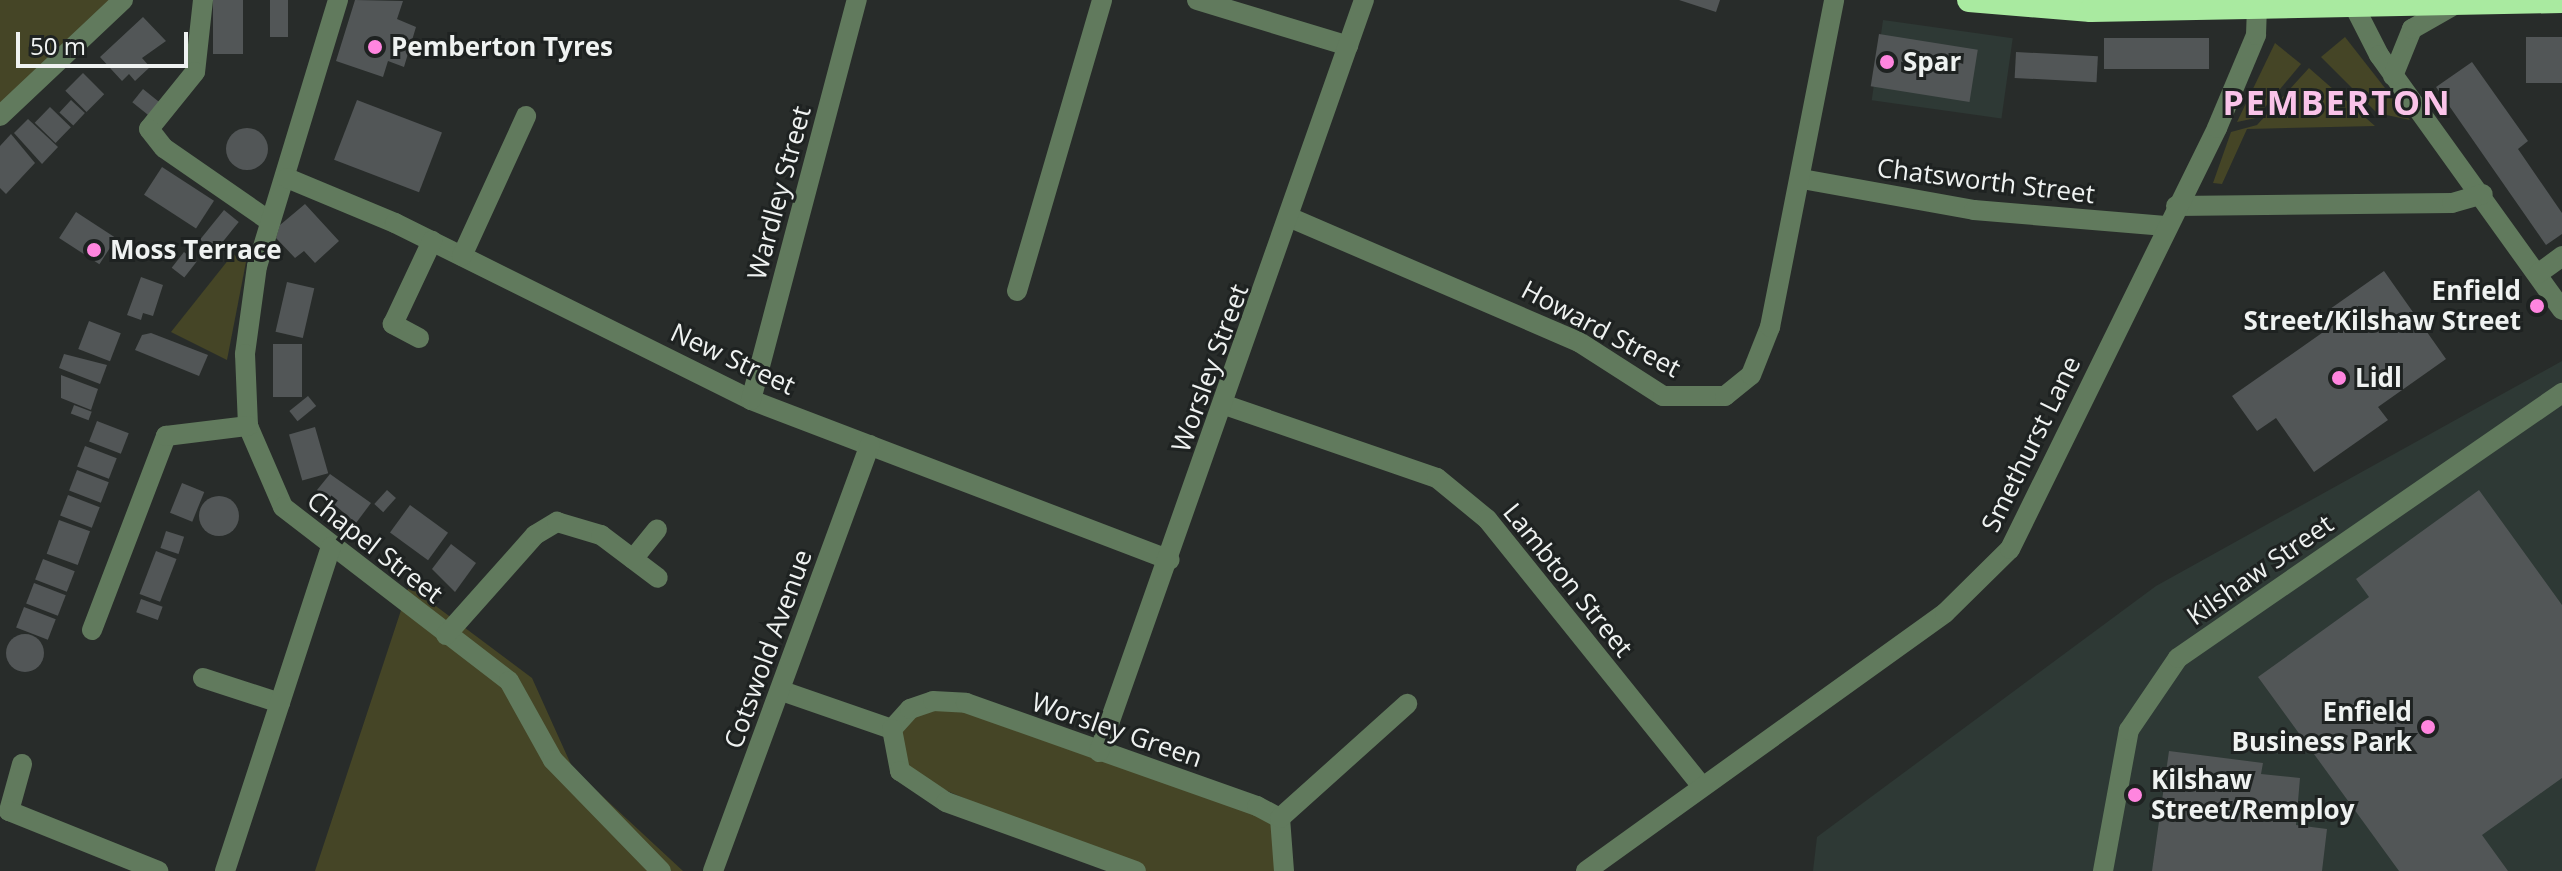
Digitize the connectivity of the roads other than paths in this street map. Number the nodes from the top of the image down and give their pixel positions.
1 (123, 0) edge
2 (203, 0) edge
3 (338, 0) edge
4 (857, 0) edge
5 (1102, 0) edge
6 (1197, 0) edge
7 (1364, 0) edge
8 (1834, 0) edge
9 (1969, 0) edge
10 (2562, 1) edge
11 (2352, 3) edge
12 (2456, 4) junction
13 (2091, 5) edge
14 (2257, 9) junction
15 (1348, 46) junction
16 (2393, 76) junction
17 (0, 116) edge
18 (526, 116) dead end
19 (287, 178) junction
20 (1802, 179) junction
21 (2483, 194) junction
22 (2176, 206) junction
23 (1291, 218) junction
24 (268, 220) junction
25 (2165, 226) junction
26 (432, 241) junction
27 (462, 256) junction
28 (2562, 256) edge
29 (2539, 273) junction
30 (1017, 291) dead end
31 (2562, 310) edge
32 (419, 338) dead end
33 (2562, 393) edge
34 (751, 400) junction
35 (1225, 405) junction
36 (248, 426) junction
37 (870, 445) junction
38 (657, 529) dead end
39 (331, 547) junction
40 (633, 559) junction
41 (1169, 560) junction
42 (658, 578) dead end
43 (92, 630) dead end
44 (446, 635) junction
45 (203, 678) dead end
46 (782, 691) junction
47 (280, 703) junction
48 (1407, 704) dead end
49 (892, 729) junction
50 (1099, 752) junction
51 (22, 764) dead end
52 (1701, 785) junction
53 (1280, 818) junction
54 (1595, 868) edge
55 (158, 871) edge
56 (225, 871) edge
57 (661, 871) edge
58 (713, 871) edge
59 (1136, 871) edge
60 (1284, 871) edge
61 (2103, 871) edge

1 - 17 street
2 - 24 street
3 - 19 street, Chapel Street
4 - 34 street, Wardley Street
5 - 30 street
6 - 15 street
7 - 15 street, Worsley Street
8 - 20 street, Howard Street
9 - 13 highway
10 - 12 highway
11 - 12 highway
11 - 14 highway
11 - 16 street
12 - 16 street
13 - 14 highway
14 - 22 street, Smethurst Lane
15 - 23 street, Worsley Street
16 - 21 street
18 - 27 street
19 - 24 street, Chapel Street
19 - 26 street, New Street
20 - 23 street, Howard Street
20 - 25 street, Chatsworth Street
21 - 22 street
21 - 29 street
22 - 25 street, Smethurst Lane
23 - 35 street, Worsley Street
24 - 36 street, Chapel Street
25 - 52 street, Smethurst Lane
26 - 27 street, New Street
26 - 32 street
27 - 34 street, New Street
28 - 29 street
29 - 31 street
33 - 61 street, Kilshaw Street
34 - 37 street, New Street
35 - 41 street, Worsley Street
35 - 52 street, Lambton Street
36 - 39 street, Chapel Street
36 - 43 street
37 - 41 street, New Street
37 - 46 street, Cotswold Avenue
38 - 40 street
39 - 44 street, Chapel Street
39 - 47 street
40 - 42 street
40 - 44 street
41 - 50 street, Worsley Street
44 - 57 street, Chapel Street
45 - 47 street
46 - 49 street
46 - 58 street, Cotswold Avenue
47 - 56 street
48 - 53 street
49 - 50 street, Worsley Green
49 - 59 street
50 - 53 street, Worsley Green
51 - 55 street
52 - 54 street, Smethurst Lane
53 - 60 street

